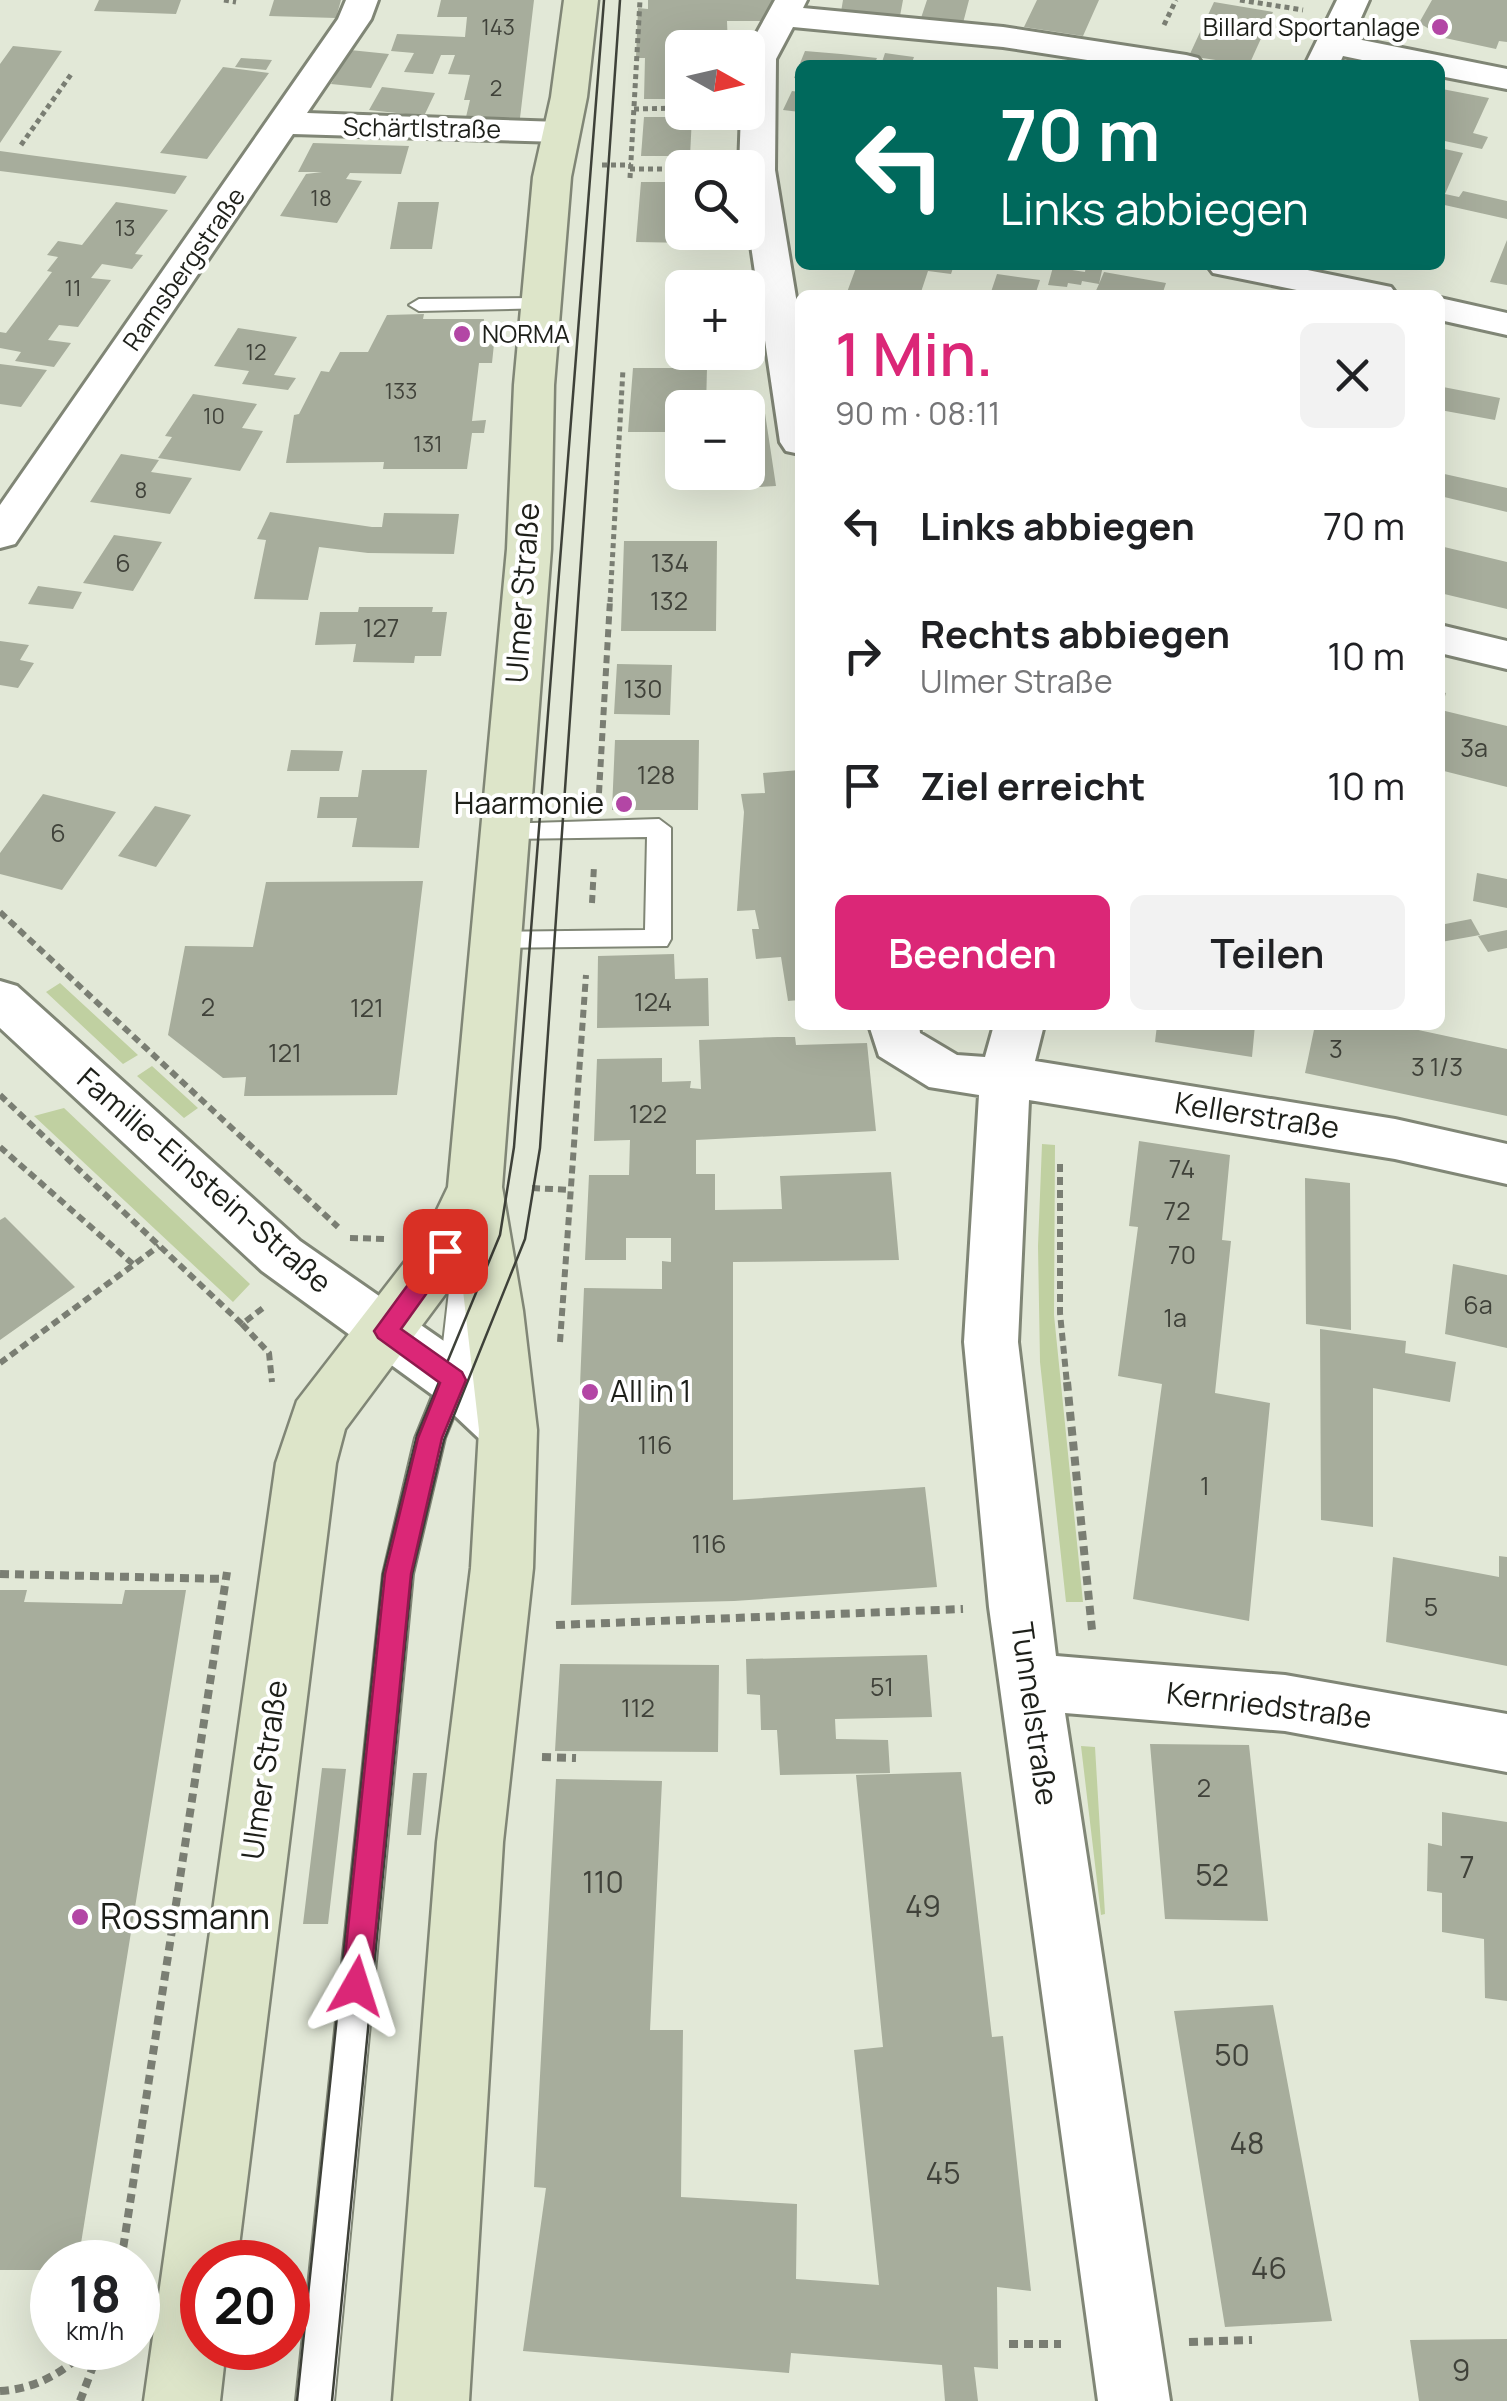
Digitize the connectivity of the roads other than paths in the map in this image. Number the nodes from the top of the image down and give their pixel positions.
1 (362, 0) edge
2 (580, 0) edge
3 (1353, 0) edge
4 (787, 8) edge
5 (1327, 55) edge
6 (1153, 60) edge
7 (1382, 60) edge
8 (1445, 66) edge
9 (1507, 79) edge
10 (285, 123) junction
11 (560, 132) junction
12 (757, 150) edge
13 (765, 200) edge
14 (795, 203) edge
15 (765, 224) edge
16 (1237, 273) edge
17 (1346, 290) edge
18 (542, 304) junction
19 (419, 305) dead end
20 (1445, 310) edge
21 (1507, 324) edge
22 (795, 411) edge
23 (0, 535) edge
24 (1445, 641) edge
25 (1507, 655) edge
26 (505, 830) junction
27 (496, 942) junction
28 (0, 999) edge
29 (895, 1030) edge
30 (1028, 1062) edge
31 (1507, 1164) edge
32 (475, 1187) junction
33 (386, 1331) junction
34 (454, 1380) junction
35 (508, 1430) junction
36 (1030, 1682) junction
37 (1507, 1743) edge
38 (168, 2396) edge
39 (315, 2401) edge
40 (431, 2401) edge
41 (1134, 2401) edge

1 - 10 street, Ramsbergstraße
2 - 11 street, Ulmer Straße
3 - 5 street
4 - 6 street
4 - 12 street
5 - 7 street
8 - 9 street
10 - 11 street, Schärtlstraße
10 - 23 street, Ramsbergstraße
11 - 18 street, Ulmer Straße
13 - 14 street
15 - 22 street
16 - 17 street
18 - 19 lane
18 - 26 street, Ulmer Straße
20 - 21 street
24 - 25 street
26 - 27 street, Ulmer Straße
26 - 27 lane
27 - 32 street, Ulmer Straße
28 - 33 street, Familie-Einstein-Straße
29 - 30 street, Kellerstraße
30 - 31 street, Kellerstraße
30 - 36 street, Tunnelstraße
32 - 33 street, Ulmer Straße
32 - 34 lane
32 - 35 street, Ulmer Straße
33 - 34 street, Familie-Einstein-Straße
33 - 38 street, Ulmer Straße
34 - 35 street, Familie-Einstein-Straße
34 - 39 lane
35 - 40 street, Ulmer Straße
36 - 37 street, Kernriedstraße
36 - 41 street, Tunnelstraße

